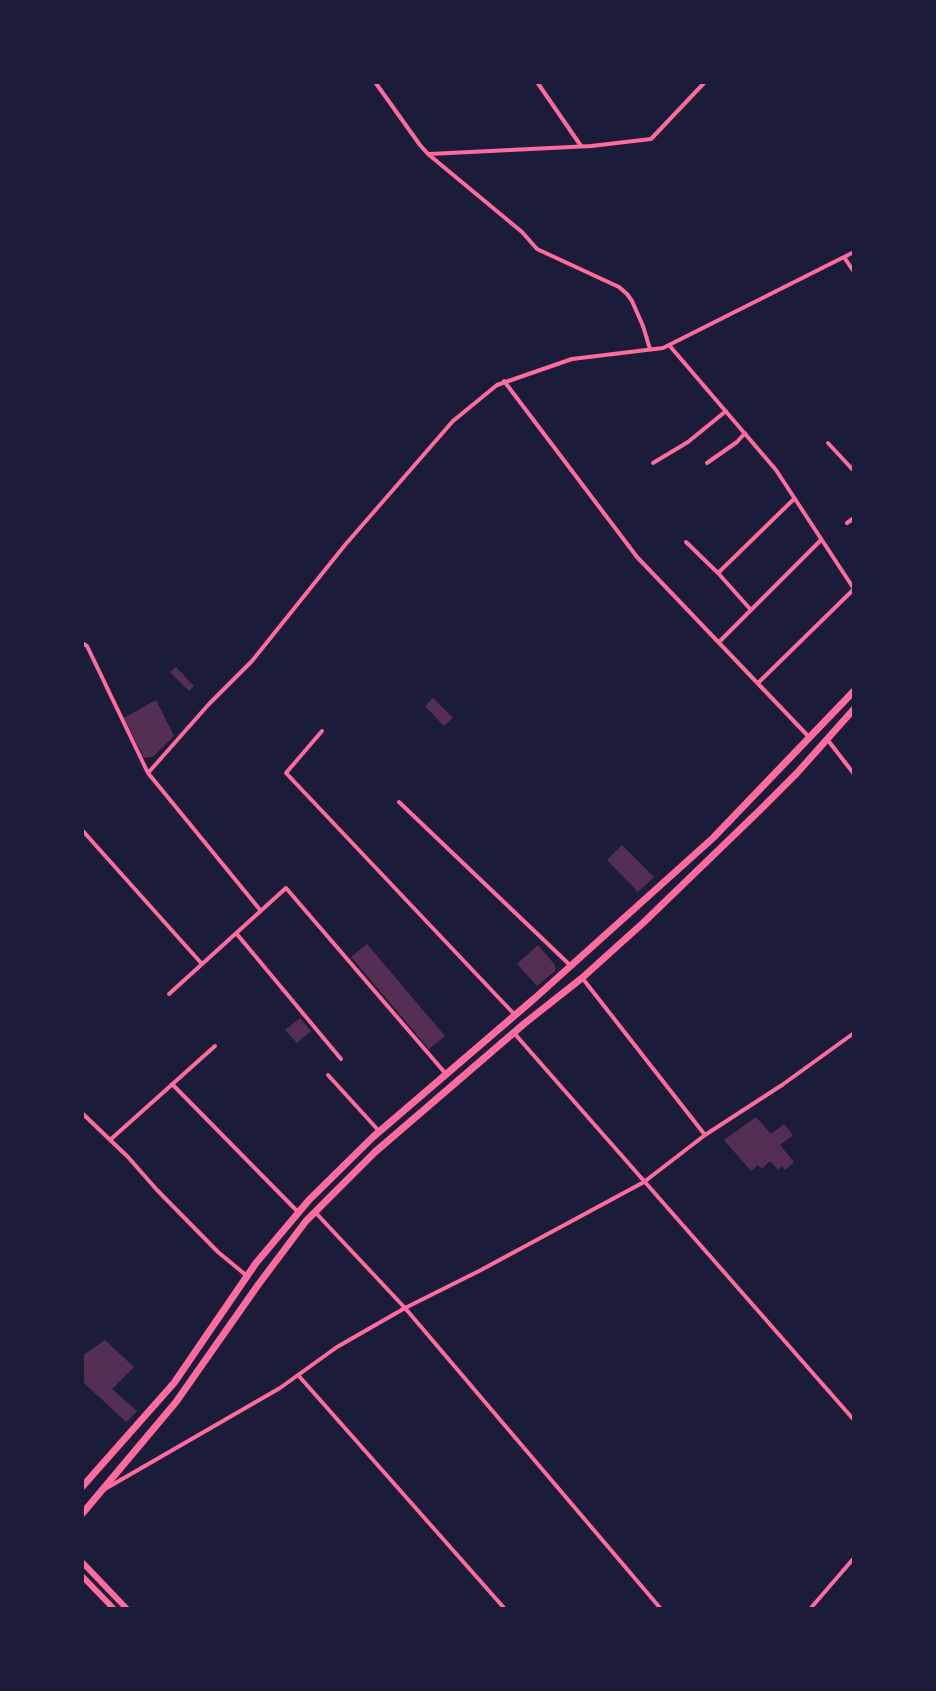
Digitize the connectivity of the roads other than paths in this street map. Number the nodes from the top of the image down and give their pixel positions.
1 (375, 82) edge
2 (537, 82) edge
3 (705, 82) edge
4 (581, 146) junction
5 (428, 154) junction
6 (854, 252) edge
7 (844, 257) junction
8 (854, 272) edge
9 (669, 345) junction
10 (650, 349) junction
11 (504, 381) junction
12 (726, 411) junction
13 (745, 433) junction
14 (828, 443) dead end
15 (653, 463) dead end
16 (707, 463) dead end
17 (854, 471) edge
18 (794, 499) junction
19 (854, 518) edge
20 (847, 523) dead end
21 (821, 540) junction
22 (686, 542) dead end
23 (718, 573) junction
24 (854, 589) edge
25 (751, 610) junction
26 (719, 642) junction
27 (82, 643) edge
28 (758, 683) junction
29 (854, 691) edge
30 (854, 709) edge
31 (322, 731) dead end
32 (809, 737) junction
33 (827, 739) junction
34 (148, 773) junction
35 (854, 774) edge
36 (399, 802) dead end
37 (82, 830) edge
38 (261, 911) junction
39 (236, 933) junction
40 (202, 964) junction
41 (571, 966) junction
42 (582, 978) junction
43 (169, 994) dead end
44 (515, 1015) junction
45 (514, 1033) junction
46 (854, 1033) edge
47 (215, 1046) dead end
48 (341, 1059) dead end
49 (446, 1074) junction
50 (328, 1075) dead end
51 (172, 1084) junction
52 (82, 1113) edge
53 (379, 1131) junction
54 (705, 1135) junction
55 (110, 1140) junction
56 (644, 1182) junction
57 (315, 1212) junction
58 (299, 1213) junction
59 (247, 1276) junction
60 (405, 1308) junction
61 (298, 1375) junction
62 (854, 1420) edge
63 (82, 1487) edge
64 (99, 1492) junction
65 (82, 1514) edge
66 (854, 1558) edge
67 (82, 1562) edge
68 (82, 1576) edge
69 (114, 1609) edge
70 (127, 1609) edge
71 (505, 1609) edge
72 (661, 1609) edge
73 (810, 1609) edge

1 - 5 street
2 - 4 street
3 - 4 street
4 - 5 street
5 - 10 street
6 - 7 street
7 - 8 street
7 - 9 street
9 - 10 street
9 - 12 street
10 - 11 street
11 - 26 street
11 - 34 street
12 - 13 street
12 - 15 street
13 - 16 street
13 - 18 street
14 - 17 street
18 - 21 street
18 - 23 street
19 - 20 street
21 - 24 street
21 - 25 street
22 - 23 street
23 - 25 street
24 - 28 street
25 - 26 street
26 - 28 street
27 - 34 street
28 - 32 street
29 - 32 highway
30 - 33 highway
31 - 44 street
32 - 41 highway
33 - 35 street
33 - 42 highway
34 - 38 street
36 - 41 street
37 - 40 street
38 - 39 street
38 - 49 street
39 - 40 street
39 - 48 street
40 - 43 street
41 - 44 highway
42 - 45 highway
42 - 54 street
44 - 49 highway
45 - 56 street
45 - 57 highway
46 - 54 street
47 - 51 street
49 - 53 highway
50 - 53 street
51 - 55 street
51 - 58 street
52 - 55 street
53 - 58 highway
54 - 56 street
55 - 59 street
56 - 60 street
56 - 62 street
57 - 60 street
57 - 64 highway
58 - 59 highway
59 - 63 highway
60 - 61 street
60 - 72 street
61 - 64 street
61 - 71 street
64 - 65 highway
66 - 73 street
67 - 70 main road
68 - 69 main road

